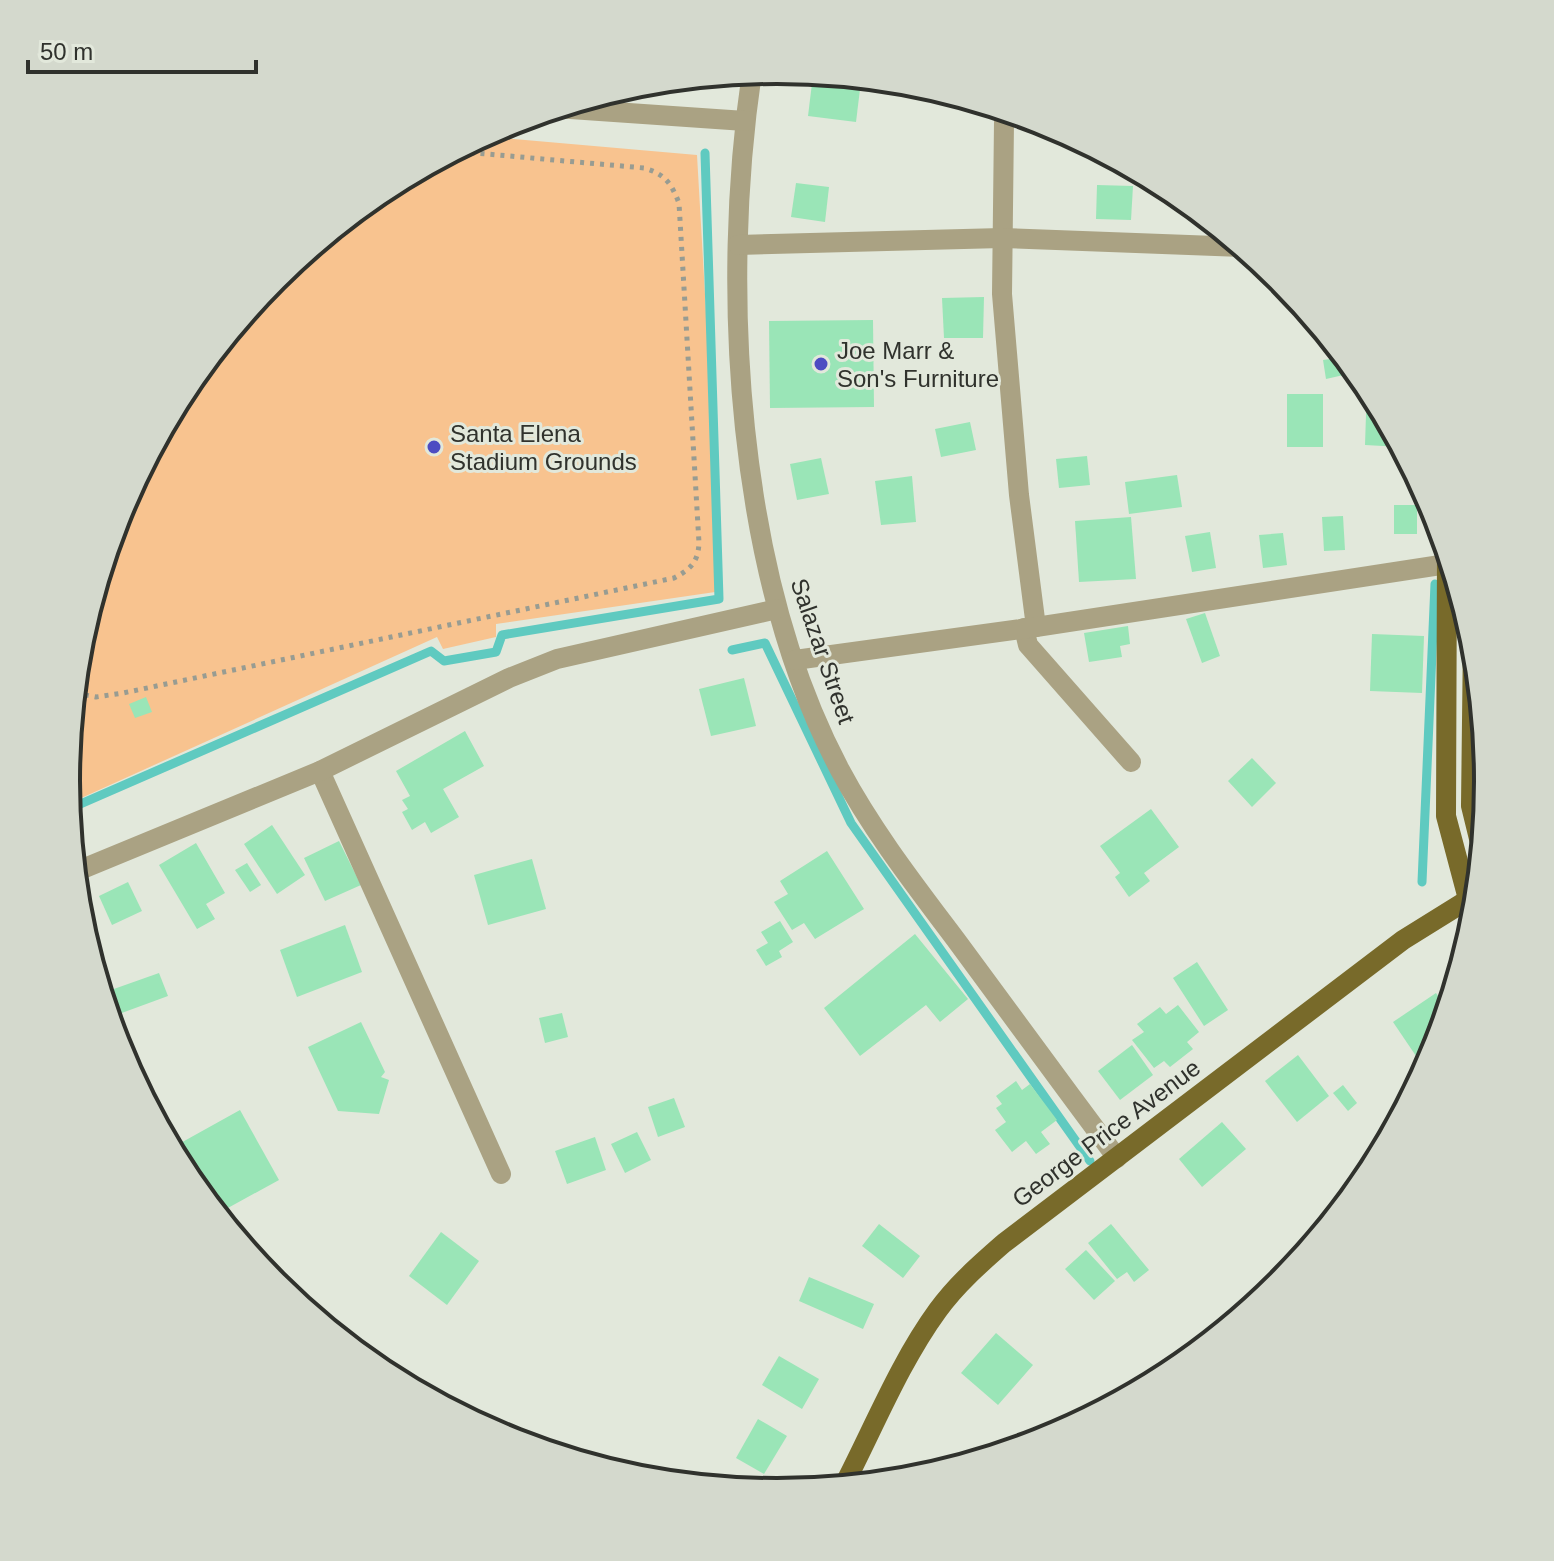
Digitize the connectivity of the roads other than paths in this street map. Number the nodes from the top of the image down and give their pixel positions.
1 (750, 85) edge
2 (587, 110) edge
3 (745, 121) junction
4 (1004, 122) dead end
5 (1002, 238) junction
6 (738, 245) junction
7 (1222, 245) edge
8 (1438, 560) edge
9 (1447, 589) edge
10 (777, 609) junction
11 (1030, 628) junction
12 (795, 660) junction
13 (1472, 726) edge
14 (1131, 762) dead end
15 (320, 771) junction
16 (1473, 815) edge
17 (86, 868) edge
18 (1467, 880) edge
19 (1463, 903) edge
20 (1117, 1158) junction
21 (501, 1174) dead end
22 (850, 1474) edge

1 - 3 street, Salazar Street
2 - 3 street
3 - 6 street, Salazar Street
4 - 5 street
5 - 6 street
5 - 7 street
5 - 11 street
6 - 10 street, Salazar Street
8 - 11 street
9 - 18 main road
10 - 12 street, Salazar Street
10 - 15 street
11 - 12 street
11 - 14 street
12 - 20 street, Salazar Street
13 - 16 main road
15 - 17 street
15 - 21 street
19 - 20 main road, George Price Avenue
20 - 22 main road, George Price Avenue

